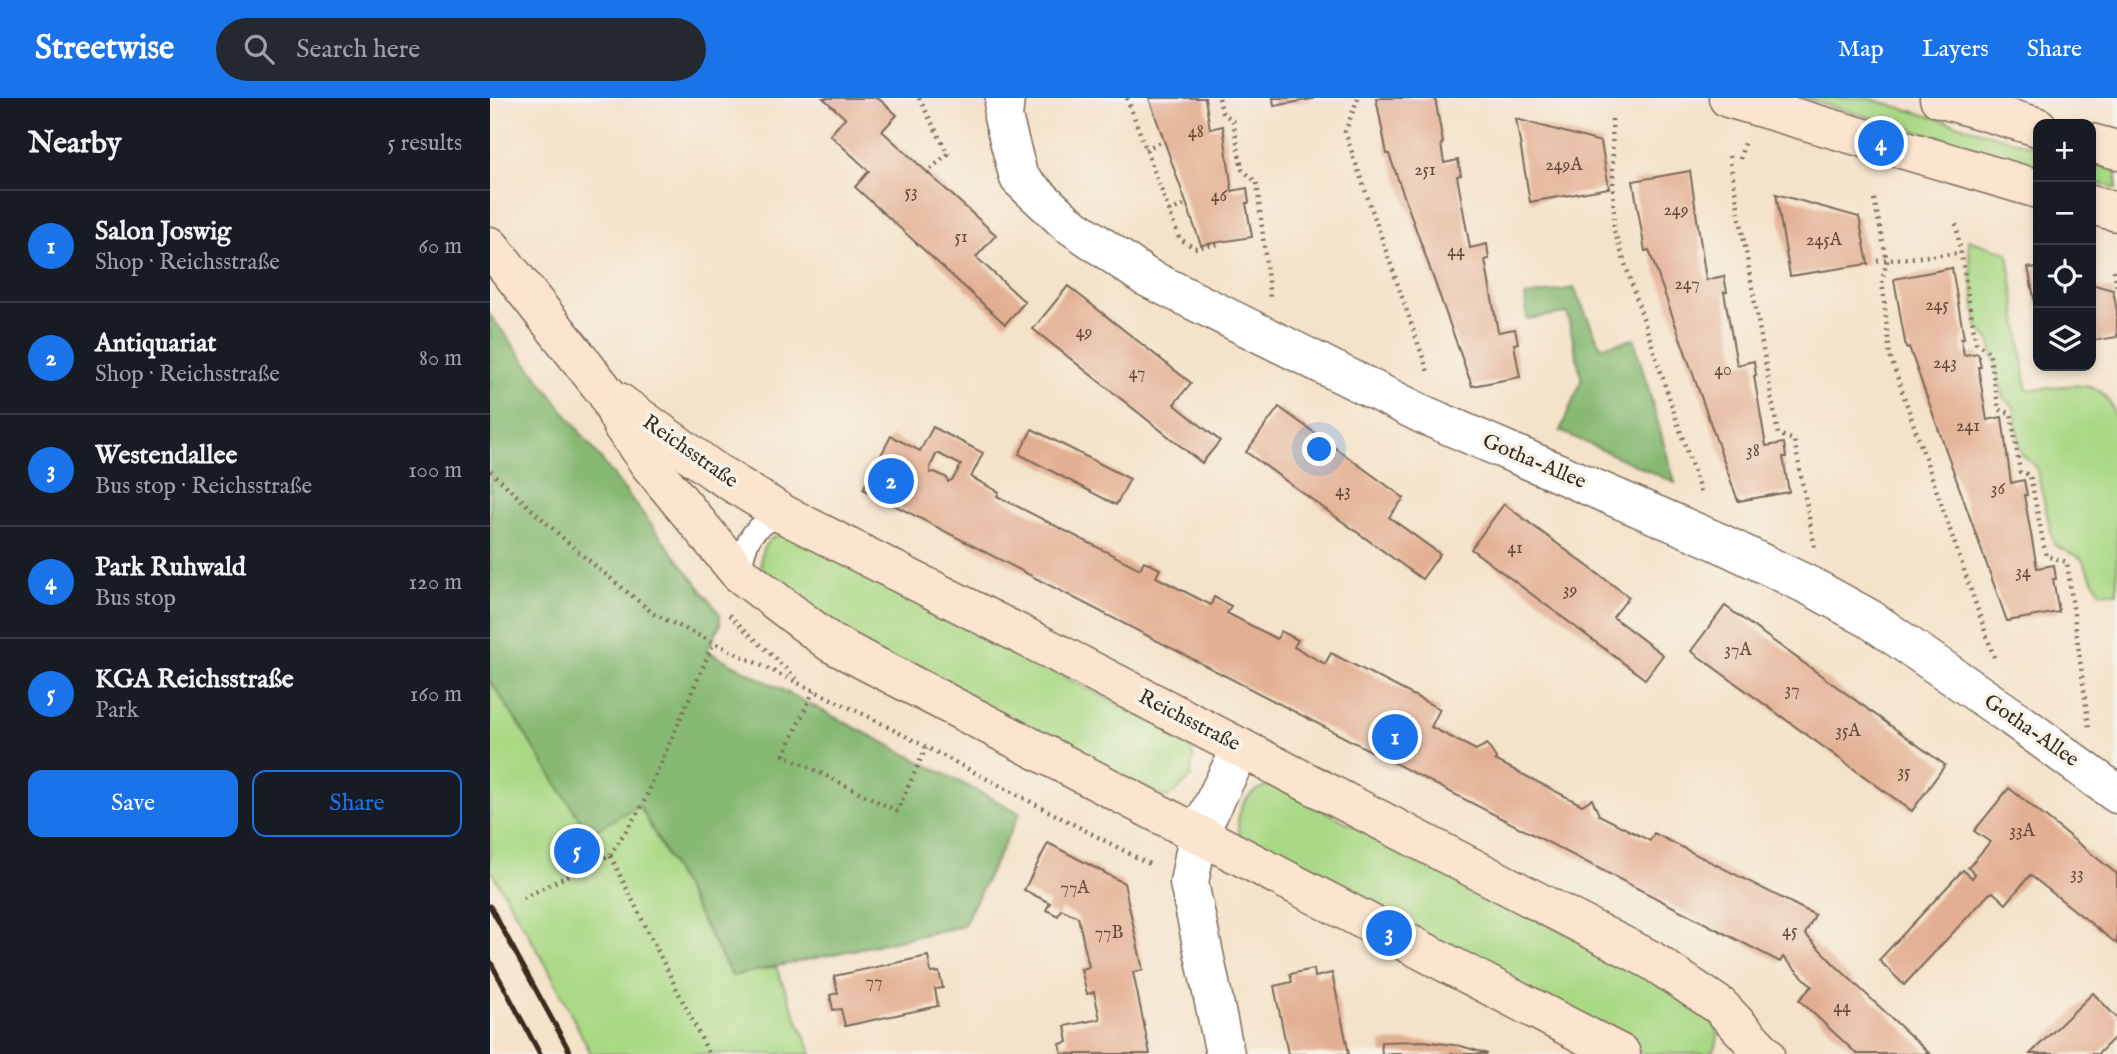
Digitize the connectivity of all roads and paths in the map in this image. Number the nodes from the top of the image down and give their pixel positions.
1 (919, 98) edge
2 (1005, 98) edge
3 (1126, 98) edge
4 (1219, 98) edge
5 (1358, 98) edge
6 (1729, 98) edge
7 (1939, 98) edge
8 (1612, 120) dead end
9 (2033, 126) edge
10 (1164, 141) dead end
11 (2096, 144) edge
12 (1145, 149) junction
13 (2117, 150) edge
14 (1729, 156) dead end
15 (927, 173) dead end
16 (2033, 188) edge
17 (1874, 199) dead end
18 (1187, 204) dead end
19 (2096, 206) edge
20 (1168, 211) junction
21 (2117, 212) edge
22 (1956, 224) dead end
23 (1220, 244) dead end
24 (490, 246) edge
25 (1961, 253) junction
26 (1877, 261) dead end
27 (1886, 261) junction
28 (2114, 270) dead end
29 (2117, 286) edge
30 (1270, 307) dead end
31 (1432, 383) dead end
32 (607, 394) junction
33 (490, 471) edge
34 (1704, 502) dead end
35 (783, 514) junction
36 (1816, 556) dead end
37 (739, 573) junction
38 (715, 642) junction
39 (1997, 664) dead end
40 (814, 690) junction
41 (2090, 736) dead end
42 (926, 748) junction
43 (1241, 748) junction
44 (2117, 794) edge
45 (1198, 835) junction
46 (610, 855) junction
47 (1153, 866) dead end
48 (523, 898) dead end
49 (1752, 1050) edge
50 (709, 1054) edge
51 (1225, 1054) edge
52 (1621, 1054) edge

1 - 15 path
2 - 44 street, Gotha-Allee
3 - 12 path
4 - 30 path
5 - 31 path
6 - 16 main road
7 - 9 main road
8 - 34 path
10 - 12 path
11 - 13 main road
12 - 20 path
14 - 36 path
17 - 27 path
18 - 20 path
19 - 21 main road
20 - 23 path
22 - 25 path
24 - 32 main road, Reichsstraße
25 - 27 path
25 - 41 path
26 - 27 path
27 - 39 path
28 - 29 path
32 - 35 main road, Reichsstraße
32 - 37 main road, Reichsstraße
33 - 38 path
35 - 37 lane
35 - 43 main road, Reichsstraße
37 - 45 main road, Reichsstraße
38 - 40 path
38 - 46 path
40 - 42 path
40 - 42 path
42 - 47 path
43 - 45 street
43 - 49 main road, Reichsstraße
45 - 51 street
45 - 52 main road, Reichsstraße
46 - 48 path
46 - 50 path

